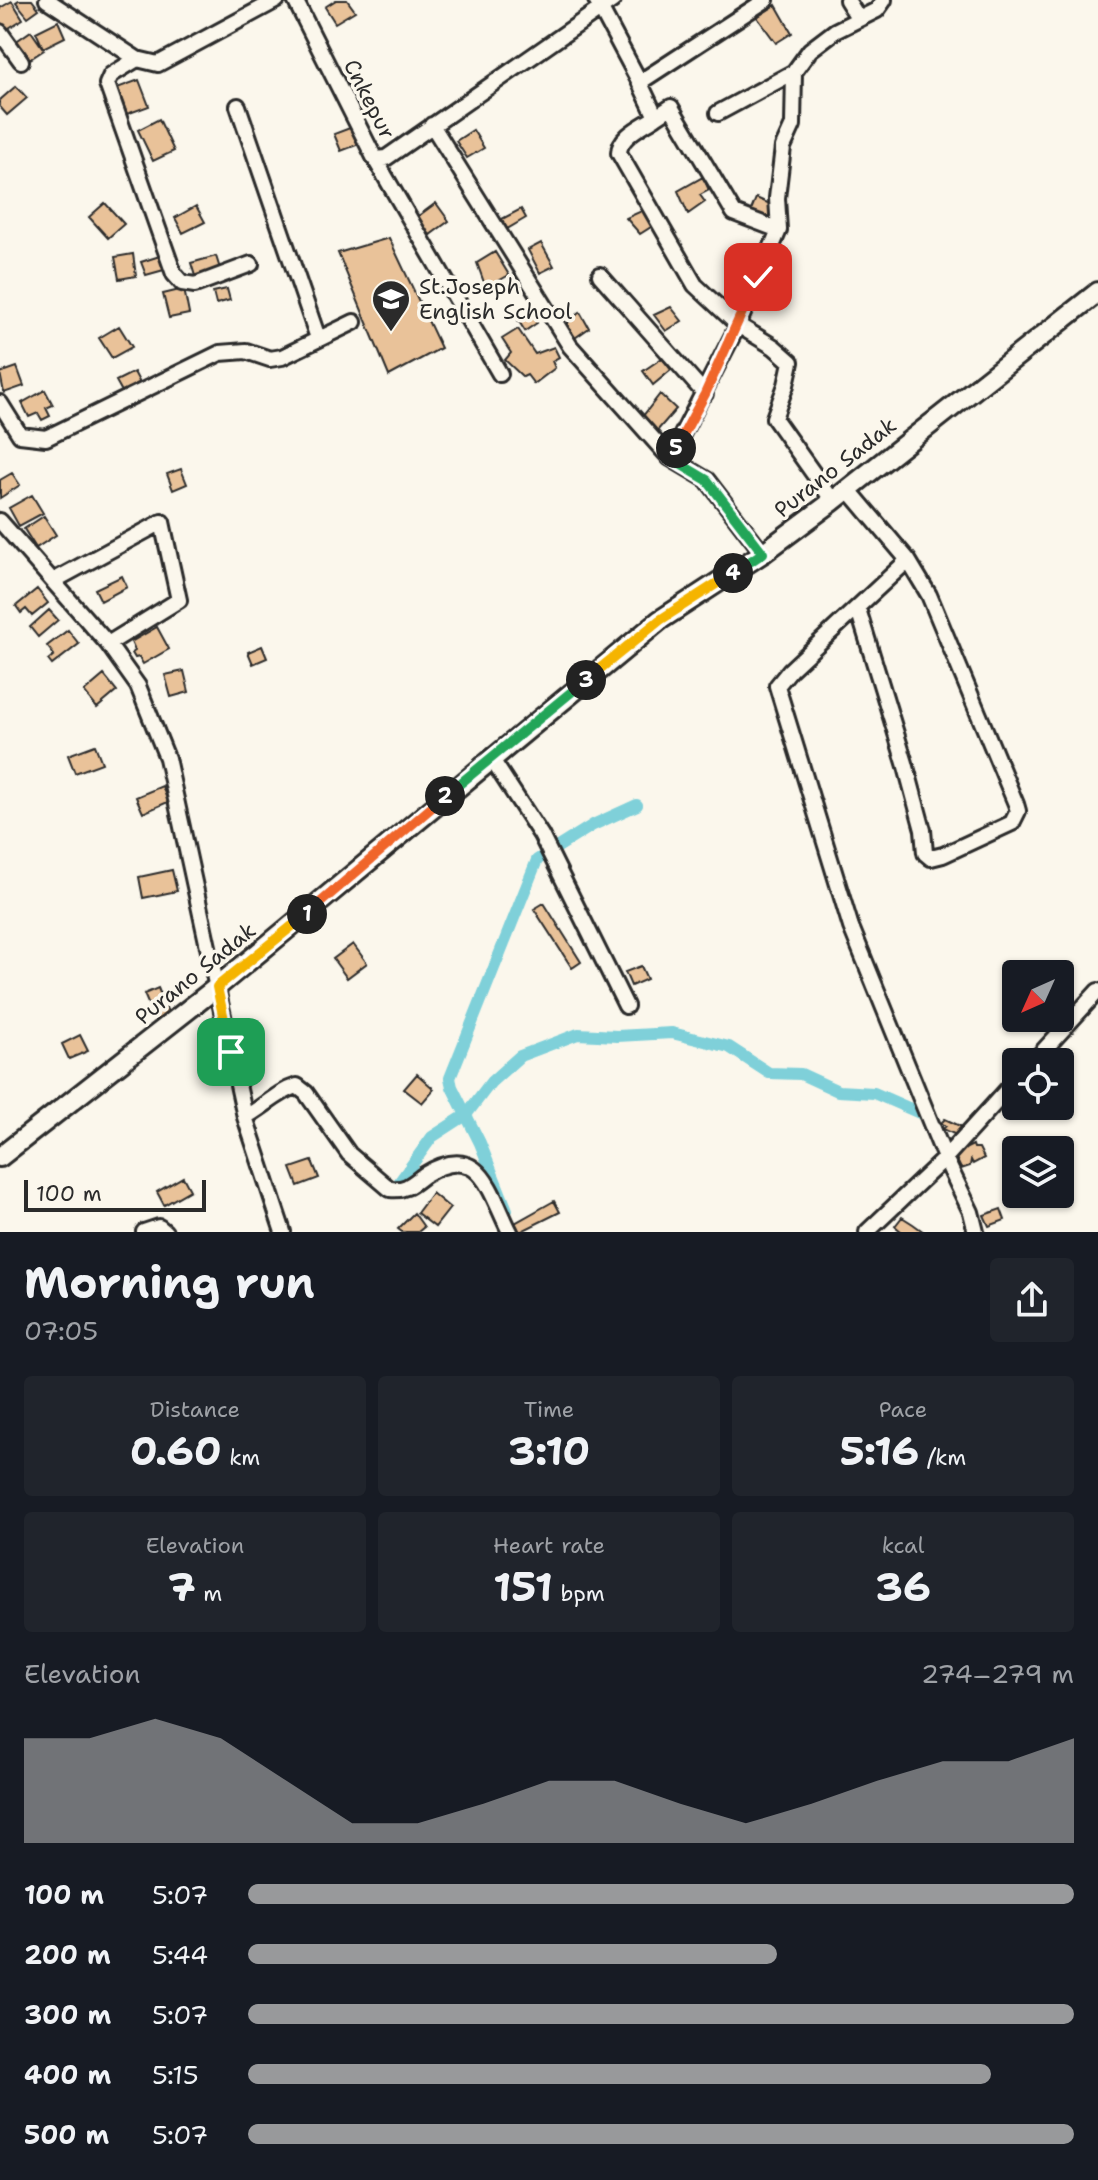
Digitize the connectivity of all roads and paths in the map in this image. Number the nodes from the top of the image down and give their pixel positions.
1 (47, 0) edge
2 (277, 0) edge
3 (295, 0) edge
4 (766, 0) edge
5 (847, 0) edge
6 (884, 0) edge
7 (603, 3) edge
8 (859, 19) junction
9 (0, 32) edge
10 (137, 59) junction
11 (21, 61) dead end
12 (794, 72) junction
13 (640, 82) junction
14 (238, 106) dead end
15 (718, 113) dead end
16 (656, 117) junction
17 (432, 125) junction
18 (375, 159) junction
19 (779, 230) junction
20 (251, 264) dead end
21 (600, 275) dead end
22 (1098, 292) edge
23 (354, 322) dead end
24 (738, 325) junction
25 (318, 338) junction
26 (500, 374) dead end
27 (705, 394) junction
28 (0, 403) edge
29 (670, 458) junction
30 (840, 495) junction
31 (0, 521) edge
32 (763, 553) junction
33 (908, 560) junction
34 (55, 580) junction
35 (858, 609) junction
36 (108, 644) junction
37 (491, 758) junction
38 (217, 987) junction
39 (1098, 991) edge
40 (626, 1006) dead end
41 (1046, 1048) edge
42 (1002, 1095) edge
43 (245, 1117) junction
44 (0, 1157) edge
45 (945, 1158) junction
46 (144, 1232) edge
47 (165, 1232) edge
48 (283, 1232) edge
49 (510, 1232) edge
50 (867, 1232) edge
51 (976, 1232) edge

1 - 10 street
2 - 10 street
3 - 18 street, Cnkepur
4 - 13 street
5 - 8 street
6 - 8 street
7 - 13 street
7 - 17 street, Cnkepur
8 - 12 street
9 - 11 street
10 - 20 street
12 - 15 street
12 - 19 street
13 - 16 street
14 - 25 street
16 - 19 street
16 - 24 street
17 - 18 street, Cnkepur
17 - 29 street
18 - 26 street
19 - 24 street
21 - 27 street
22 - 30 main road, Purano Sadak
23 - 25 street
24 - 27 street
24 - 30 street
25 - 28 street
27 - 29 street
29 - 32 street
30 - 32 main road, Purano Sadak
30 - 33 street
31 - 34 street
32 - 37 main road, Purano Sadak
33 - 35 street
33 - 35 street
34 - 36 street
34 - 36 street
35 - 45 street
36 - 38 street
37 - 38 main road, Purano Sadak
37 - 40 street
38 - 43 street
38 - 44 main road, Purano Sadak
39 - 41 street
42 - 45 street
43 - 48 street
43 - 49 street
45 - 50 street
45 - 51 street
46 - 47 street

